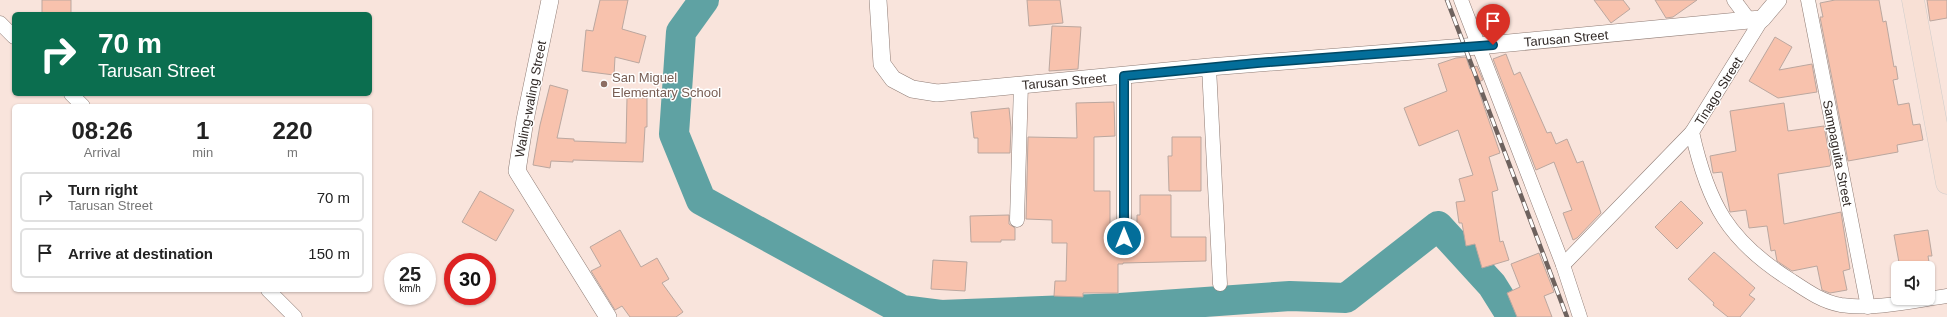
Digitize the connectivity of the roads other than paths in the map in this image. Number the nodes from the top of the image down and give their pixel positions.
1 (550, 0) edge
2 (878, 0) edge
3 (1461, 0) edge
4 (1734, 0) edge
5 (1778, 0) edge
6 (1808, 0) edge
7 (1913, 0) edge
8 (1756, 20) junction
9 (0, 23) edge
10 (12, 35) edge
11 (1478, 46) junction
12 (1209, 67) junction
13 (1124, 76) junction
14 (1021, 84) junction
15 (73, 96) edge
16 (81, 104) edge
17 (1692, 132) junction
18 (1947, 183) edge
19 (1017, 220) dead end
20 (1124, 238) dead end
21 (1563, 265) junction
22 (1220, 284) dead end
23 (270, 292) edge
24 (1947, 296) edge
25 (1868, 307) junction
26 (295, 317) edge
27 (608, 317) edge
28 (1580, 317) edge

1 - 27 street, Waling-waling Street
2 - 14 street, Tarusan Street
3 - 11 street
4 - 8 street
5 - 8 street
6 - 25 street, Sampaguita Street
7 - 18 main road
8 - 11 street, Tarusan Street
8 - 17 street, Tinago Street
9 - 10 street
11 - 12 street, Tarusan Street
11 - 21 street
12 - 13 street, Tarusan Street
12 - 22 street
13 - 14 street, Tarusan Street
13 - 20 street
14 - 19 street
15 - 16 street
17 - 21 street
17 - 25 street, Tinago Street
21 - 28 street
23 - 26 street
24 - 25 street, Tinago Street

